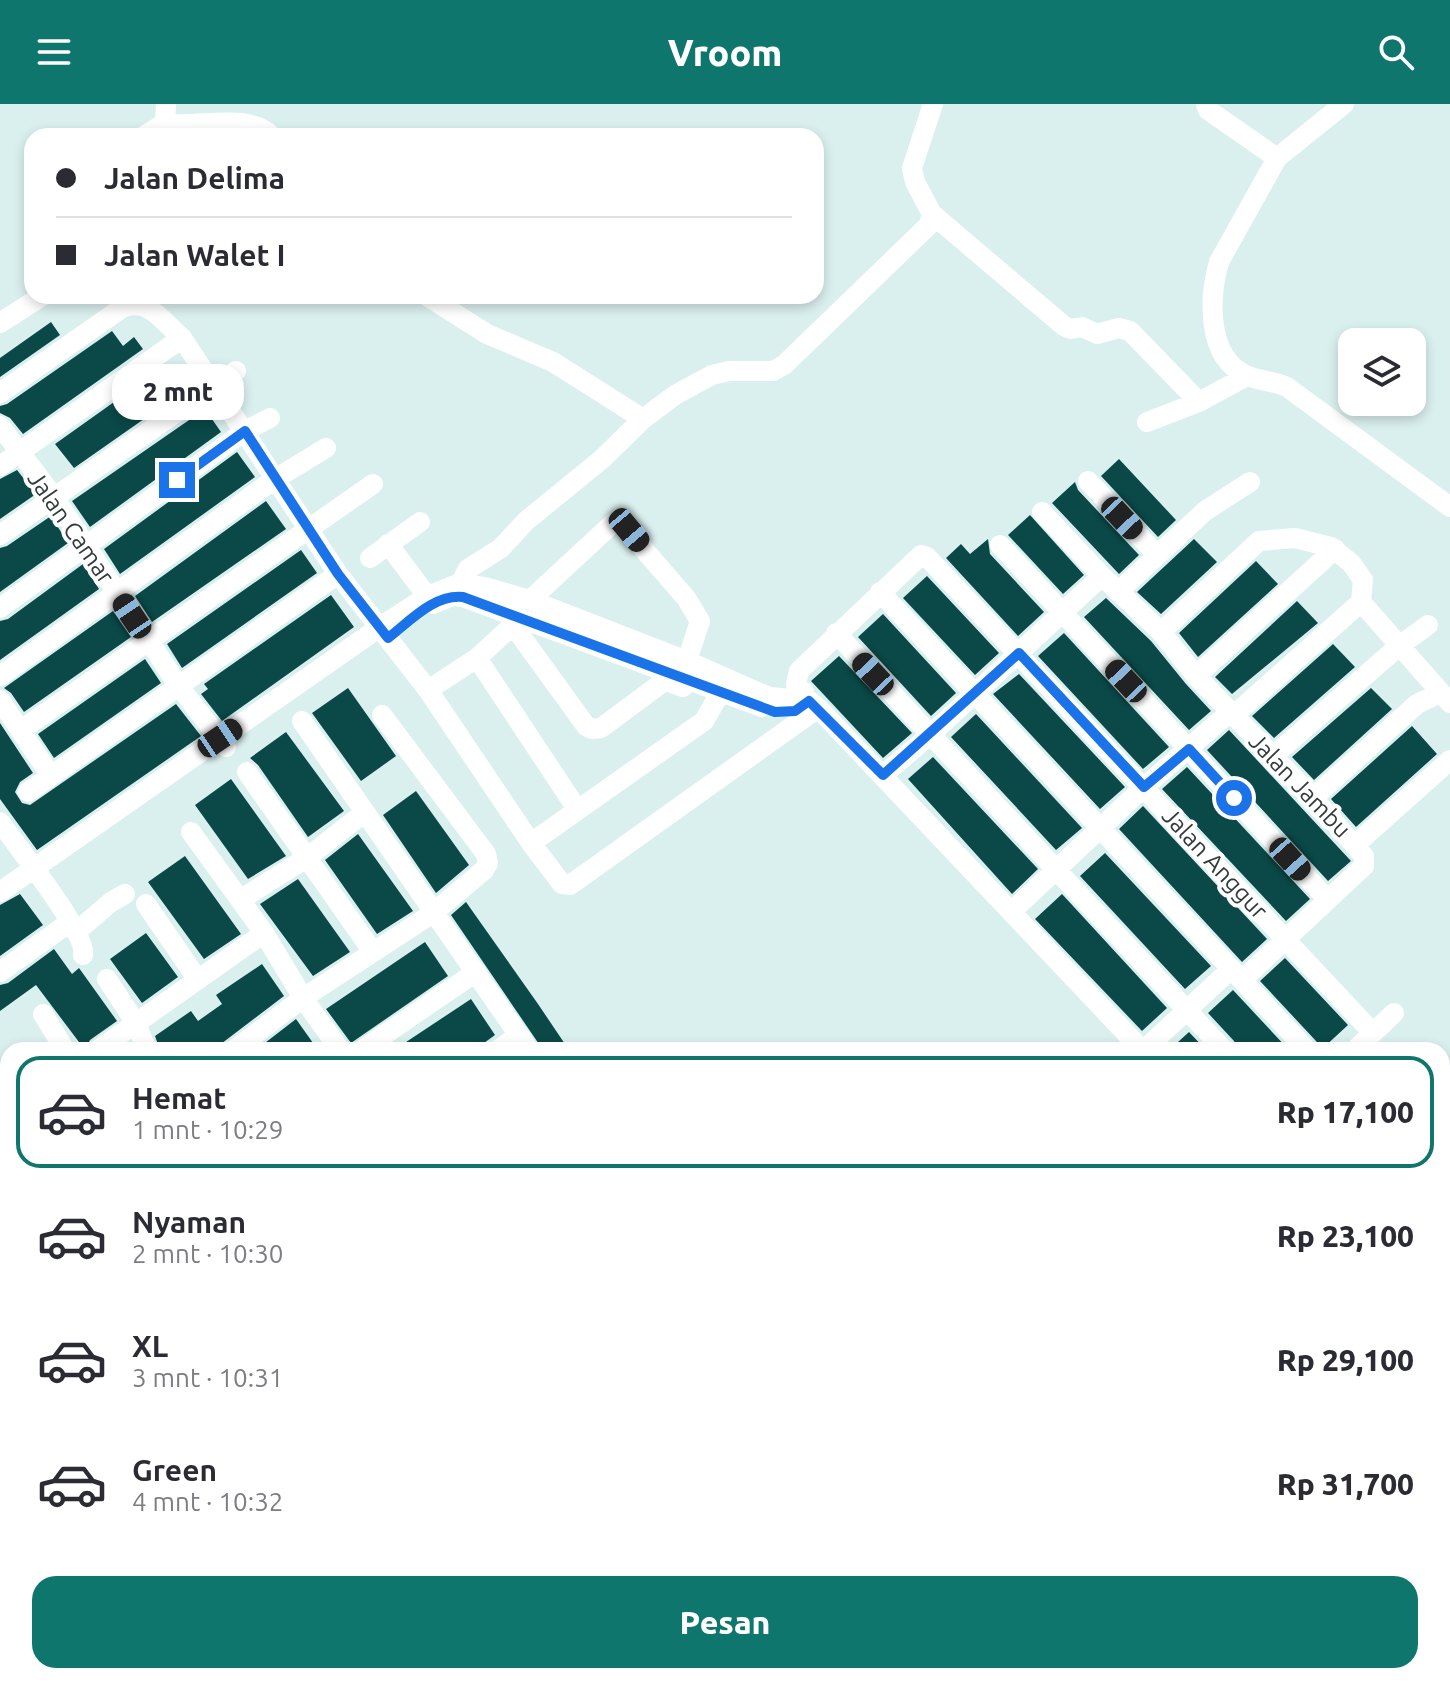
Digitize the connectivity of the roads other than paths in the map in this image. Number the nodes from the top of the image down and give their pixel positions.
1 (933, 104) edge
2 (1206, 104) edge
3 (1344, 104) edge
4 (165, 113) edge
5 (151, 128) edge
6 (259, 128) edge
7 (1277, 158) junction
8 (932, 214) junction
9 (30, 304) edge
10 (132, 304) edge
11 (137, 304) edge
12 (440, 304) edge
13 (0, 323) edge
14 (182, 338) junction
15 (236, 371) dead end
16 (1247, 376) junction
17 (214, 384) junction
18 (0, 393) edge
19 (1199, 402) junction
20 (270, 418) dead end
21 (643, 419) junction
22 (1147, 422) dead end
23 (0, 426) edge
24 (245, 431) junction
25 (326, 448) dead end
26 (19, 453) junction
27 (0, 466) edge
28 (275, 479) junction
29 (1088, 481) dead end
30 (1250, 482) dead end
31 (373, 484) dead end
32 (54, 497) junction
33 (1450, 507) edge
34 (1042, 512) dead end
35 (420, 522) dead end
36 (310, 530) junction
37 (0, 535) edge
38 (388, 544) junction
39 (86, 545) junction
40 (1000, 545) dead end
41 (1335, 549) junction
42 (1157, 555) junction
43 (370, 558) dead end
44 (338, 574) junction
45 (1102, 576) junction
46 (457, 590) junction
47 (116, 592) junction
48 (880, 592) junction
49 (1118, 592) junction
50 (430, 600) junction
51 (1361, 602) junction
52 (0, 608) edge
53 (1062, 613) junction
54 (520, 614) junction
55 (1428, 625) dead end
56 (384, 632) junction
57 (1161, 632) junction
58 (836, 633) junction
59 (148, 639) junction
60 (1399, 646) junction
61 (1019, 653) junction
62 (477, 658) junction
63 (678, 673) junction
64 (0, 676) edge
65 (1196, 676) junction
66 (178, 685) junction
67 (428, 690) junction
68 (975, 693) junction
69 (1445, 698) edge
70 (0, 700) edge
71 (716, 700) junction
72 (811, 700) junction
73 (1232, 714) junction
74 (382, 715) dead end
75 (302, 721) dead end
76 (21, 730) junction
77 (786, 730) junction
78 (930, 735) junction
79 (223, 742) junction
80 (1189, 749) junction
81 (1272, 757) junction
82 (1450, 760) edge
83 (247, 772) dead end
84 (883, 775) junction
85 (51, 776) junction
86 (1144, 787) junction
87 (28, 792) dead end
88 (1313, 798) junction
89 (577, 809) junction
90 (365, 812) junction
91 (0, 822) edge
92 (1100, 828) junction
93 (191, 832) dead end
94 (0, 840) edge
95 (531, 843) junction
96 (1360, 853) junction
97 (308, 857) junction
98 (1056, 870) junction
99 (33, 875) junction
100 (0, 892) edge
101 (125, 894) dead end
102 (240, 900) junction
103 (1328, 900) junction
104 (146, 904) dead end
105 (1011, 912) junction
106 (433, 913) junction
107 (69, 927) junction
108 (264, 933) junction
109 (1286, 939) junction
110 (373, 952) junction
111 (0, 972) edge
112 (476, 972) junction
113 (1236, 975) junction
114 (107, 979) dead end
115 (198, 980) junction
116 (303, 998) junction
117 (1187, 1011) junction
118 (1394, 1013) dead end
119 (43, 1014) dead end
120 (135, 1022) junction
121 (1373, 1033) junction
122 (60, 1042) edge
123 (109, 1042) edge
124 (144, 1042) edge
125 (247, 1042) edge
126 (334, 1042) edge
127 (374, 1042) edge
128 (523, 1042) edge
129 (1135, 1042) edge
130 (1152, 1042) edge
131 (1216, 1042) edge
132 (1299, 1042) edge
133 (1363, 1042) edge

1 - 8 street
2 - 7 street
3 - 7 street
4 - 5 street
4 - 6 street
7 - 16 street
8 - 19 street
8 - 21 street
9 - 13 street
10 - 18 street
11 - 14 street
12 - 21 street
14 - 17 street
14 - 26 street
15 - 17 street
16 - 19 street
16 - 33 street
17 - 24 street
17 - 32 street
19 - 22 street
20 - 24 street
21 - 46 street
23 - 26 street, Jalan Camar
24 - 28 street
24 - 39 street
25 - 28 street
26 - 27 street
26 - 32 street, Jalan Camar
28 - 36 street
28 - 47 street
29 - 42 street
30 - 42 street
31 - 36 street
32 - 37 street
32 - 39 street, Jalan Camar
34 - 45 street, Jalan Jambu
35 - 38 street
36 - 44 street
36 - 59 street
38 - 43 street
38 - 50 street
39 - 47 street, Jalan Camar
39 - 52 street
40 - 53 street
41 - 51 street
41 - 57 street
41 - 65 street
42 - 49 street
44 - 56 street
44 - 66 street
45 - 49 street, Jalan Jambu
45 - 53 street
46 - 50 street
46 - 54 street
47 - 59 street, Jalan Camar
47 - 64 street
48 - 58 street
48 - 61 street, Jalan Anggur
48 - 68 street
49 - 57 street, Jalan Jambu
50 - 56 street
51 - 60 street
51 - 73 street
53 - 61 street
53 - 80 street
54 - 62 street
54 - 63 street
54 - 63 street
54 - 63 street
55 - 60 street
56 - 67 street
56 - 79 street
57 - 65 street, Jalan Jambu
58 - 72 street
58 - 78 street
59 - 66 street, Jalan Camar
59 - 76 street
60 - 69 street
60 - 81 street
61 - 68 street
61 - 86 street, Jalan Anggur
62 - 67 street
62 - 89 street
63 - 71 street
63 - 72 street
65 - 73 street, Jalan Jambu
66 - 79 street, Jalan Camar
66 - 85 street
67 - 95 street
68 - 78 street
68 - 92 street
69 - 88 street
70 - 76 street
71 - 77 street
71 - 89 street
72 - 77 street
72 - 84 street
73 - 80 street
73 - 81 street, Jalan Jambu
74 - 106 street
75 - 90 street
76 - 85 street
77 - 95 street
78 - 84 street
78 - 98 street
79 - 99 street
80 - 86 street
80 - 103 street
81 - 88 street, Jalan Jambu
82 - 96 street
83 - 97 street
84 - 105 street
85 - 87 street
86 - 92 street
86 - 109 street, Jalan Anggur
88 - 96 street, Jalan Jambu
89 - 95 street
90 - 97 street
90 - 106 street
91 - 99 street
92 - 98 street
92 - 113 street
93 - 102 street
94 - 99 street
96 - 103 street
97 - 102 street
97 - 110 street
98 - 105 street
98 - 117 street
99 - 100 street
99 - 107 street
101 - 107 street
102 - 108 street
103 - 109 street
104 - 115 street
105 - 129 street
106 - 110 street
106 - 112 street
107 - 111 street
108 - 115 street
108 - 116 street
109 - 113 street
109 - 121 street, Jalan Anggur
110 - 116 street
112 - 127 street
112 - 128 street
113 - 117 street
113 - 132 street
114 - 120 street
115 - 120 street
116 - 125 street
116 - 126 street
117 - 130 street
117 - 131 street
118 - 121 street
119 - 122 street
120 - 123 street
120 - 124 street
121 - 133 street

